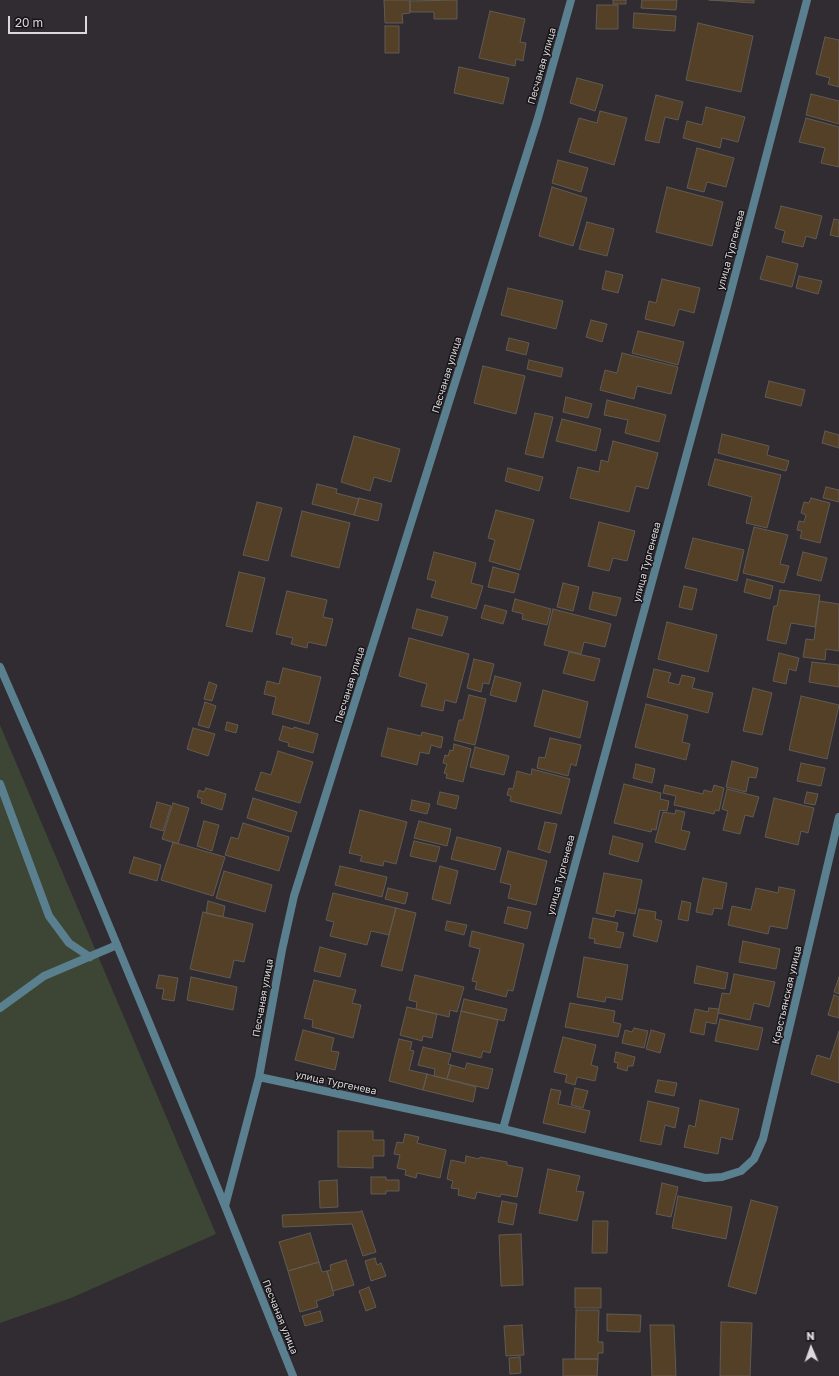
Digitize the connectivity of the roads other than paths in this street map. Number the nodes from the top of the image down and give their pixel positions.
1 (571, 0) edge
2 (807, 0) edge
3 (0, 667) edge
4 (0, 784) edge
5 (9, 805) junction
6 (0, 809) edge
7 (839, 817) edge
8 (117, 945) junction
9 (90, 957) junction
10 (0, 1008) edge
11 (259, 1077) junction
12 (503, 1129) junction
13 (741, 1171) joint
14 (225, 1206) junction
15 (293, 1376) edge

1 - 11 street, Песчаная улица
2 - 12 street, улица Тургенева
3 - 8 street
4 - 5 street
5 - 6 street
5 - 9 street
7 - 13 street, Крестьянская улица
8 - 9 street
8 - 14 street
9 - 10 street
11 - 12 street, улица Тургенева
11 - 14 street, Песчаная улица
12 - 13 street, улица Тургенева
14 - 15 street, Песчаная улица

